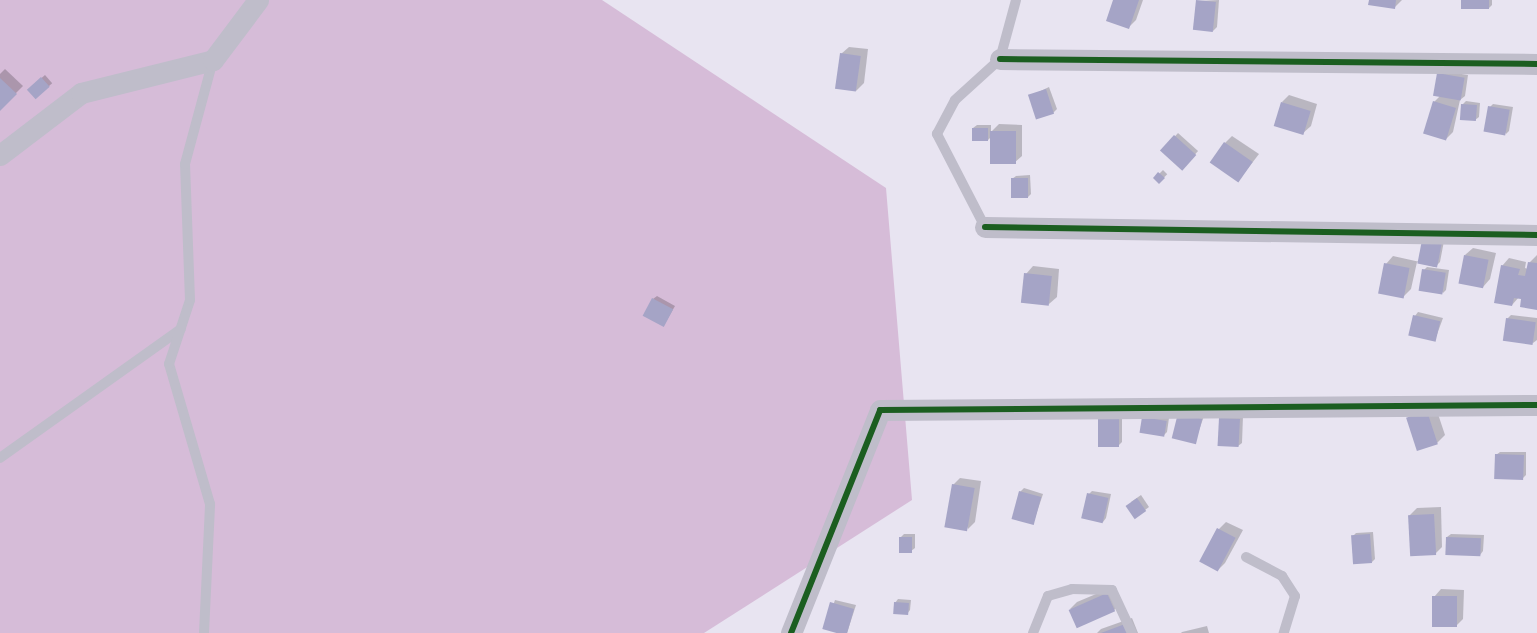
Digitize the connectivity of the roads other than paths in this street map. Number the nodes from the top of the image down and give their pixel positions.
1 (258, 0) edge
2 (1016, 0) edge
3 (1000, 59) junction
4 (213, 60) junction
5 (1537, 64) edge
6 (0, 155) edge
7 (985, 227) joint
8 (1537, 235) edge
9 (181, 329) junction
10 (1537, 405) edge
11 (0, 458) edge
12 (1246, 557) dead end
13 (204, 633) edge
14 (791, 633) edge
15 (1033, 633) edge
16 (1132, 633) edge
17 (1284, 633) edge

1 - 4 street
2 - 3 lane
3 - 5 street
3 - 7 lane
4 - 6 street
4 - 9 lane
7 - 8 street
9 - 11 lane
9 - 13 lane
10 - 14 street
12 - 17 lane
15 - 16 lane

